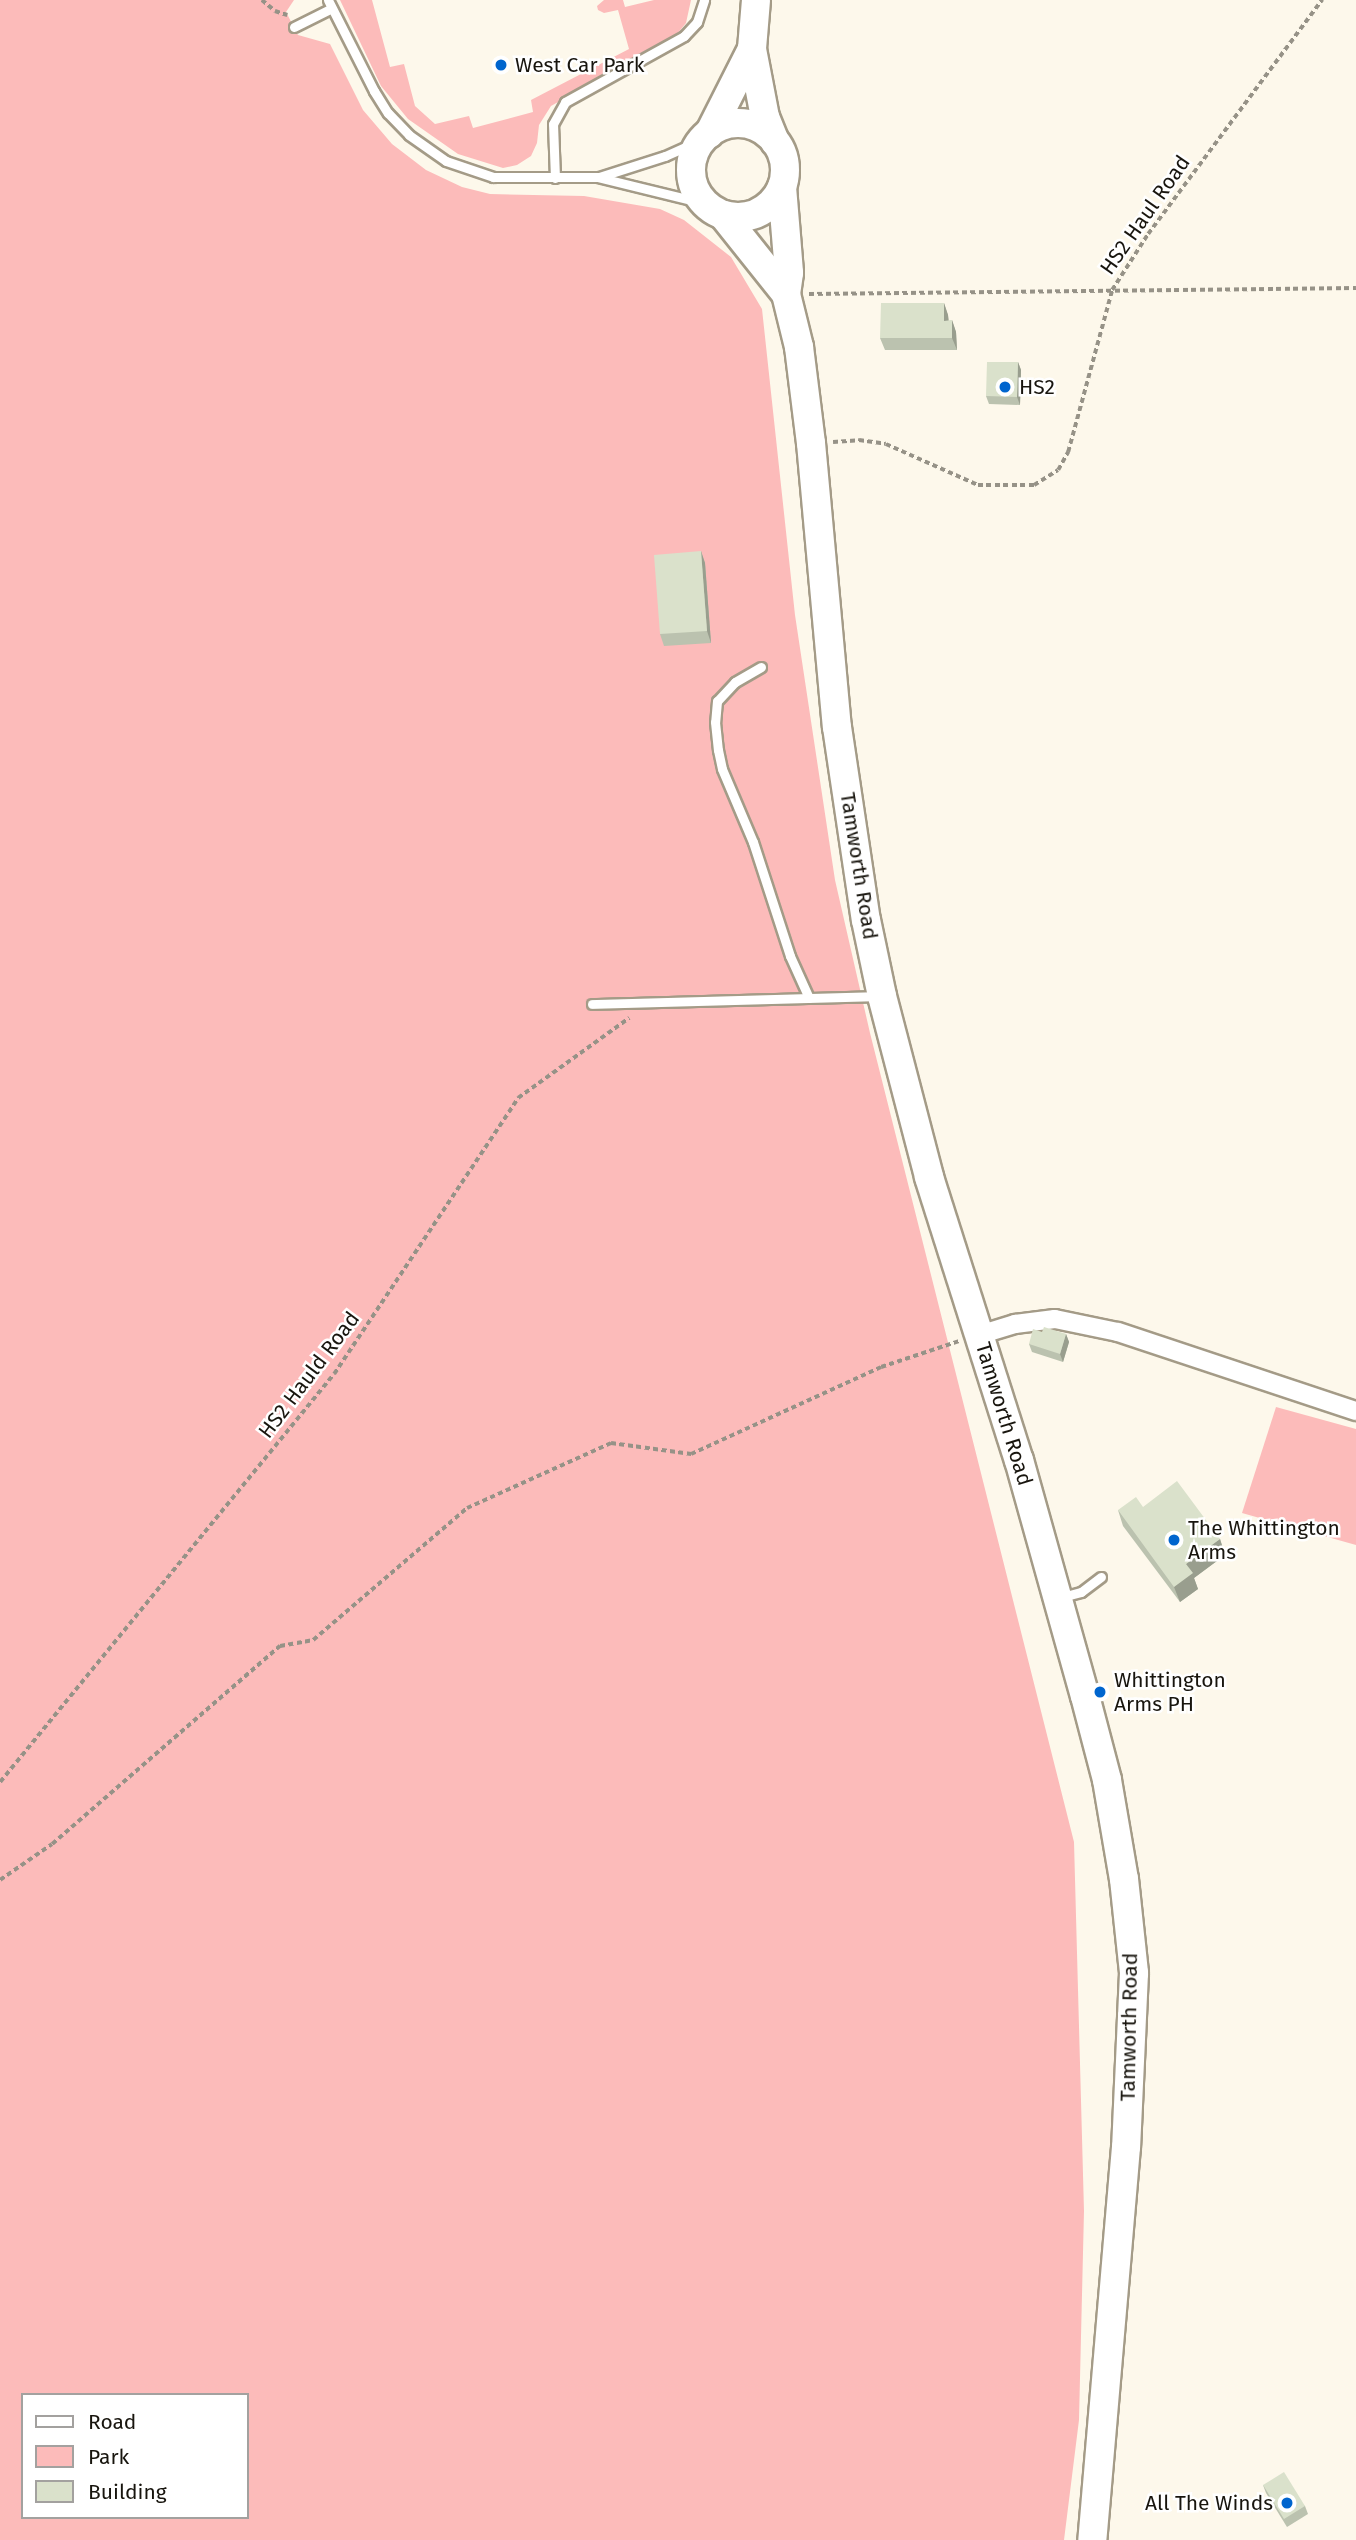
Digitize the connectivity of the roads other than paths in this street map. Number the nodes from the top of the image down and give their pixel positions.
1 (704, 0) edge
2 (756, 0) edge
3 (330, 4) edge
4 (294, 27) dead end
5 (752, 48) junction
6 (706, 136) junction
7 (775, 142) junction
8 (597, 177) junction
9 (555, 178) junction
10 (782, 187) junction
11 (714, 209) junction
12 (786, 294) junction
13 (761, 667) dead end
14 (882, 996) junction
15 (809, 998) junction
16 (592, 1004) dead end
17 (979, 1335) junction
18 (1356, 1411) edge
19 (1101, 1577) dead end
20 (1057, 1599) junction
21 (1092, 2540) edge

1 - 9 lane
2 - 5 main road
3 - 4 lane
3 - 9 lane
5 - 6 main road
5 - 7 main road
6 - 7 main road
6 - 8 lane
6 - 11 main road
7 - 10 main road
8 - 9 lane
8 - 11 lane
10 - 11 main road
10 - 12 main road, Tamworth Road
11 - 12 main road, Tamworth Road
12 - 14 main road, Tamworth Road
13 - 15 lane
14 - 15 lane
14 - 17 main road, Tamworth Road
15 - 16 lane
17 - 18 street
17 - 20 main road, Tamworth Road
19 - 20 lane
20 - 21 main road, Tamworth Road

